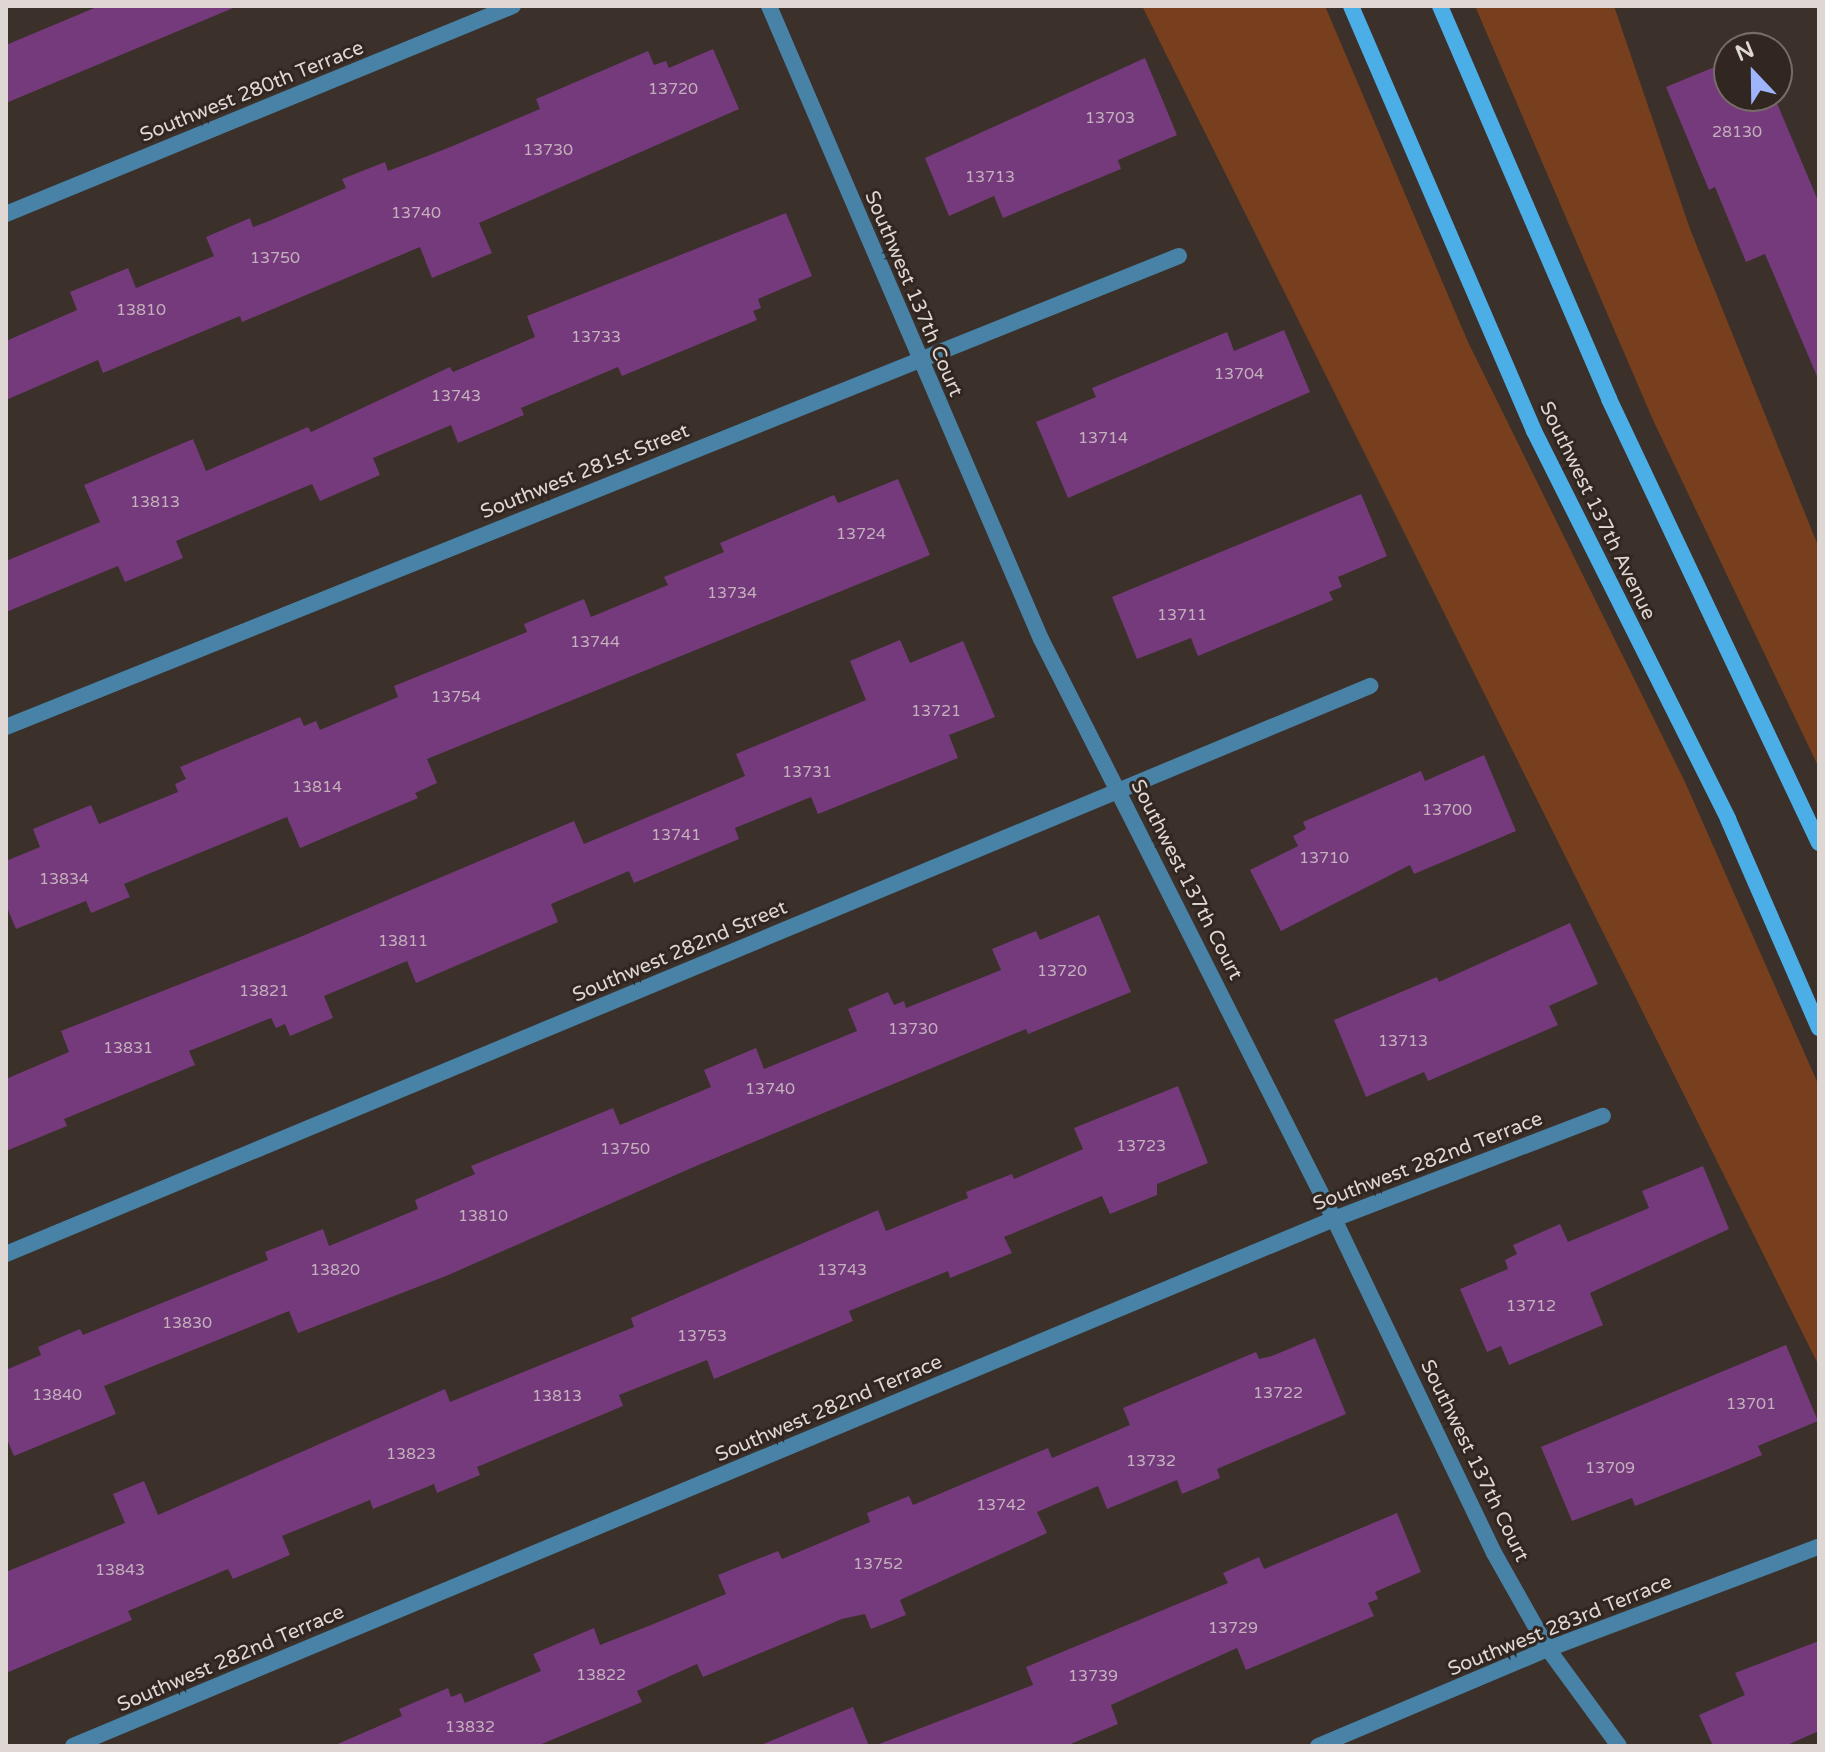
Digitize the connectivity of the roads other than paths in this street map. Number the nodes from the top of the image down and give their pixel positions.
1 (513, 6) edge
2 (769, 6) edge
3 (1351, 6) edge
4 (1440, 6) edge
5 (6, 214) edge
6 (1179, 256) dead end
7 (918, 359) junction
8 (1370, 686) dead end
9 (6, 727) edge
10 (1119, 791) junction
11 (1819, 843) edge
12 (1819, 1028) edge
13 (1603, 1116) dead end
14 (1334, 1219) junction
15 (6, 1254) edge
16 (1818, 1547) edge
17 (1548, 1649) junction
18 (73, 1746) edge
19 (1318, 1746) edge
20 (1619, 1746) edge

1 - 5 street, Southwest 280th Terrace
2 - 7 street, Southwest 137th Court
3 - 12 main road, Southwest 137th Avenue
4 - 11 main road
6 - 7 street, Southwest 281st Street
7 - 9 street, Southwest 281st Street
7 - 10 street, Southwest 137th Court
8 - 10 street, Southwest 282nd Street
10 - 14 street, Southwest 137th Court
10 - 15 street, Southwest 282nd Street
13 - 14 street, Southwest 282nd Terrace
14 - 17 street, Southwest 137th Court
14 - 18 street, Southwest 282nd Terrace
16 - 17 street, Southwest 283rd Terrace
17 - 19 street, Southwest 283rd Terrace
17 - 20 street, Southwest 137th Court

